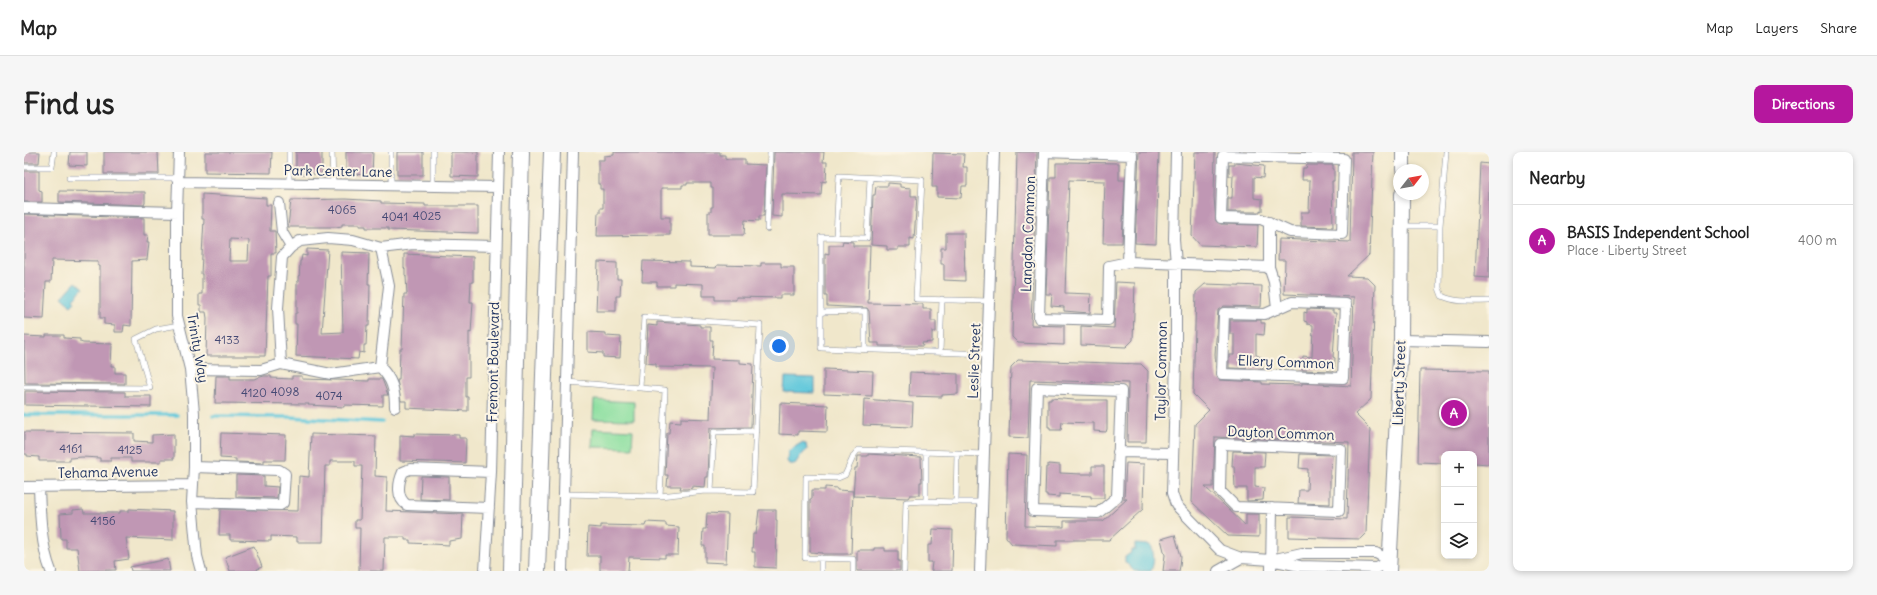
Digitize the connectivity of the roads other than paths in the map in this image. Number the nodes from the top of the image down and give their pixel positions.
1 (54, 152) edge
2 (179, 152) edge
3 (289, 152) edge
4 (332, 152) edge
5 (391, 152) edge
6 (433, 152) edge
7 (499, 152) edge
8 (521, 152) edge
9 (552, 152) edge
10 (573, 152) edge
11 (770, 152) edge
12 (994, 152) edge
13 (1176, 152) edge
14 (1403, 152) edge
15 (1446, 152) edge
16 (1402, 164) edge
17 (24, 167) edge
18 (69, 178) dead end
19 (870, 178) junction
20 (178, 180) junction
21 (289, 185) junction
22 (333, 185) junction
23 (390, 186) junction
24 (432, 186) junction
25 (498, 187) junction
26 (1402, 200) edge
27 (279, 203) dead end
28 (24, 208) edge
29 (177, 212) junction
30 (1269, 222) junction
31 (1402, 226) junction
32 (1440, 226) junction
33 (767, 229) dead end
34 (836, 237) junction
35 (496, 246) junction
36 (291, 247) junction
37 (381, 248) junction
38 (1128, 262) junction
39 (1176, 264) junction
40 (1269, 267) junction
41 (942, 299) junction
42 (990, 301) junction
43 (1489, 301) edge
44 (1277, 309) junction
45 (821, 312) junction
46 (180, 325) junction
47 (1401, 340) junction
48 (1489, 342) edge
49 (865, 350) junction
50 (940, 352) junction
51 (988, 354) junction
52 (281, 364) junction
53 (380, 367) junction
54 (190, 369) junction
55 (567, 382) junction
56 (24, 387) edge
57 (640, 388) junction
58 (395, 407) dead end
59 (756, 431) junction
60 (926, 452) junction
61 (1118, 452) junction
62 (957, 453) junction
63 (1173, 453) junction
64 (985, 454) junction
65 (194, 467) junction
66 (491, 472) junction
67 (192, 485) junction
68 (24, 487) edge
69 (39, 487) junction
70 (711, 491) junction
71 (563, 494) junction
72 (660, 496) junction
73 (926, 501) junction
74 (192, 502) junction
75 (956, 502) junction
76 (983, 502) junction
77 (489, 508) junction
78 (1272, 508) junction
79 (1321, 553) junction
80 (821, 558) junction
81 (1241, 558) junction
82 (1271, 560) junction
83 (1389, 566) edge
84 (1320, 567) junction
85 (51, 571) edge
86 (201, 571) edge
87 (485, 571) edge
88 (511, 571) edge
89 (537, 571) edge
90 (562, 571) edge
91 (821, 571) edge
92 (853, 571) edge
93 (904, 571) edge
94 (980, 571) edge
95 (1218, 571) edge
96 (1271, 571) edge

1 - 17 lane
2 - 20 street, Trinity Way
3 - 21 lane
4 - 22 lane
5 - 23 lane
6 - 24 lane
7 - 25 street, Fremont Boulevard
8 - 88 main road, Fremont Boulevard
9 - 89 main road
10 - 55 street
11 - 33 lane
12 - 42 street, Leslie Street
13 - 39 street, Taylor Common
14 - 16 street
15 - 32 lane
18 - 20 lane
19 - 34 lane
19 - 34 lane
19 - 41 lane
20 - 21 street, Park Center Lane
20 - 29 street, Trinity Way
21 - 22 street, Park Center Lane
22 - 23 street, Park Center Lane
23 - 24 street, Park Center Lane
24 - 25 street, Park Center Lane
25 - 35 street, Fremont Boulevard
26 - 31 street, Liberty Street
27 - 36 street
28 - 29 street
29 - 46 street, Trinity Way
30 - 30 street
30 - 40 street
31 - 32 lane
31 - 47 street, Liberty Street
32 - 43 lane
34 - 45 lane
35 - 37 street
35 - 66 street, Fremont Boulevard
36 - 37 street
36 - 52 street
37 - 53 street
38 - 38 street, Langdon Common
38 - 39 street
39 - 40 street
39 - 63 street, Taylor Common
40 - 44 street
41 - 42 lane
41 - 50 lane
42 - 51 street, Leslie Street
44 - 44 street, Ellery Common
45 - 49 lane
45 - 49 lane
46 - 54 street, Trinity Way
46 - 56 lane
47 - 48 street
47 - 83 street, Liberty Street
49 - 50 lane
50 - 51 lane
51 - 64 street, Leslie Street
52 - 53 street
52 - 54 street
53 - 58 street
54 - 65 street, Trinity Way
55 - 57 lane
55 - 71 street
57 - 59 lane
57 - 72 lane
59 - 70 lane
59 - 70 lane
60 - 62 lane
60 - 73 lane
60 - 80 lane
61 - 61 street
61 - 63 street
62 - 64 lane
62 - 75 lane
63 - 81 street, Taylor Common
64 - 76 street, Leslie Street
65 - 67 street, Trinity Way
65 - 74 street
66 - 77 street, Fremont Boulevard
66 - 77 street
67 - 69 street, Tehama Avenue
67 - 74 street, Trinity Way
68 - 69 street, Tehama Avenue
69 - 85 street
70 - 72 lane
71 - 72 lane
71 - 90 street
73 - 75 lane
73 - 93 lane
74 - 86 street, Trinity Way
75 - 76 lane
76 - 94 street, Leslie Street
77 - 87 street, Fremont Boulevard
78 - 78 street, Dayton Common
78 - 82 street
79 - 82 street
79 - 83 street
79 - 84 street
80 - 91 lane
80 - 92 lane
81 - 82 street, Taylor Common
81 - 95 street
82 - 84 street
82 - 96 street
83 - 84 street

